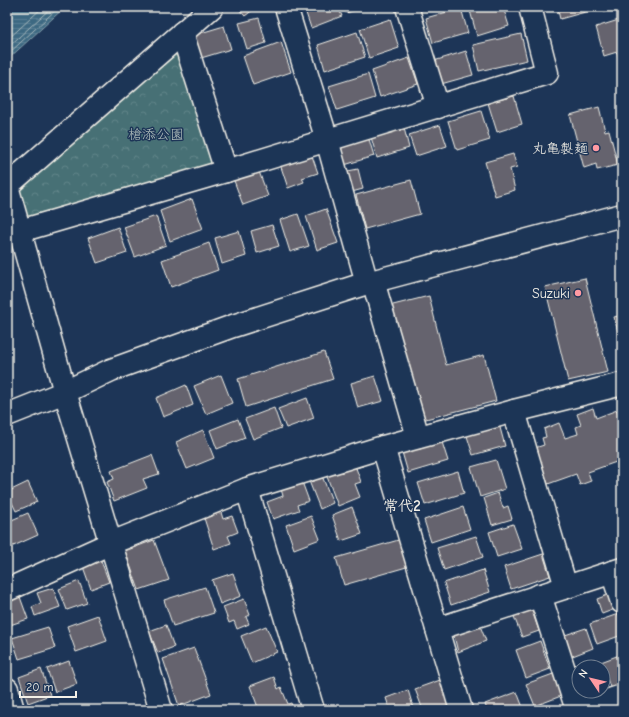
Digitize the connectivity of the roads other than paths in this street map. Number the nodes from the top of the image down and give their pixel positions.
1 (212, 7) edge
2 (286, 7) edge
3 (407, 7) edge
4 (530, 7) edge
5 (182, 33) junction
6 (438, 107) junction
7 (327, 140) junction
8 (226, 171) junction
9 (7, 186) edge
10 (622, 215) edge
11 (20, 231) junction
12 (370, 282) junction
13 (622, 384) edge
14 (65, 392) junction
15 (514, 411) junction
16 (7, 415) edge
17 (418, 437) junction
18 (382, 447) junction
19 (247, 489) junction
20 (111, 543) junction
21 (617, 570) edge
22 (566, 587) junction
23 (7, 590) edge
24 (540, 595) junction
25 (622, 602) edge
26 (437, 629) junction
27 (7, 689) edge
28 (622, 696) edge
29 (13, 710) edge
30 (161, 710) edge
31 (313, 710) edge
32 (461, 710) edge
33 (578, 710) edge

1 - 5 street
2 - 7 street
3 - 6 street
4 - 6 street
5 - 8 street
5 - 9 street
6 - 7 street
7 - 8 street
7 - 12 street
8 - 11 street
9 - 11 street
10 - 12 street
11 - 14 street
12 - 14 street
12 - 17 street
13 - 15 street
14 - 16 street
14 - 20 street
15 - 17 street
15 - 22 street
17 - 18 street
18 - 19 street
18 - 26 street
19 - 20 street
19 - 31 street
20 - 23 street
20 - 30 street
21 - 22 street
21 - 25 street
22 - 24 street
24 - 26 street
24 - 33 street
26 - 32 street
27 - 29 street
28 - 33 street

